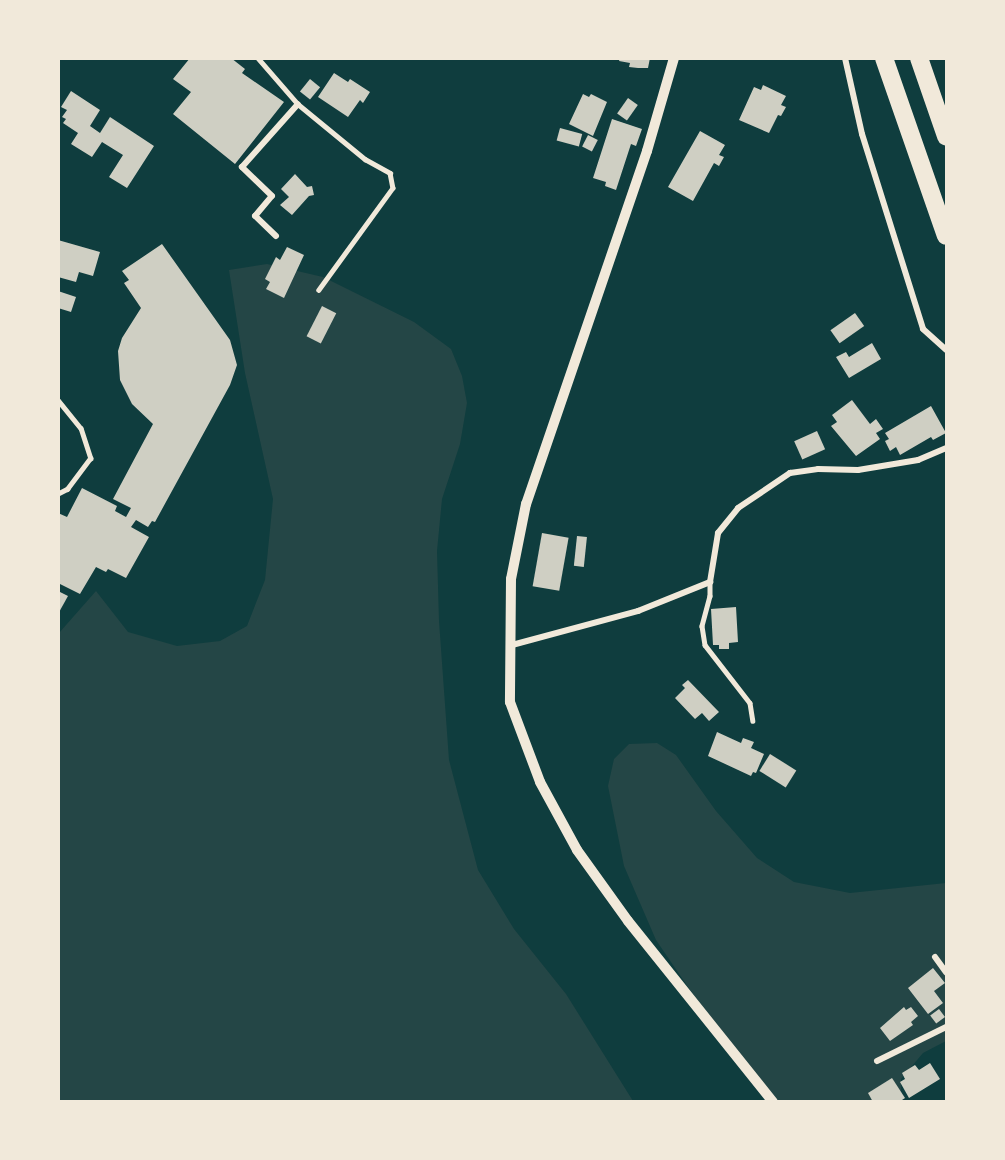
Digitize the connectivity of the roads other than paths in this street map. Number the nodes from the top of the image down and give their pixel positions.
1 (258, 58) edge
2 (674, 58) edge
3 (845, 58) edge
4 (884, 58) edge
5 (919, 58) edge
6 (298, 104) junction
7 (946, 136) edge
8 (276, 236) dead end
9 (946, 236) edge
10 (319, 290) dead end
11 (946, 350) edge
12 (58, 400) edge
13 (946, 447) edge
14 (58, 494) edge
15 (710, 582) junction
16 (512, 645) junction
17 (753, 721) dead end
18 (934, 957) dead end
19 (946, 972) edge
20 (946, 1027) edge
21 (877, 1061) dead end
22 (773, 1101) edge

1 - 6 lane
2 - 16 street
3 - 11 street
4 - 9 highway
5 - 7 highway
6 - 8 street
6 - 10 lane
12 - 14 lane
13 - 15 street
15 - 16 street
15 - 17 lane
16 - 22 street
18 - 19 street
20 - 21 street

